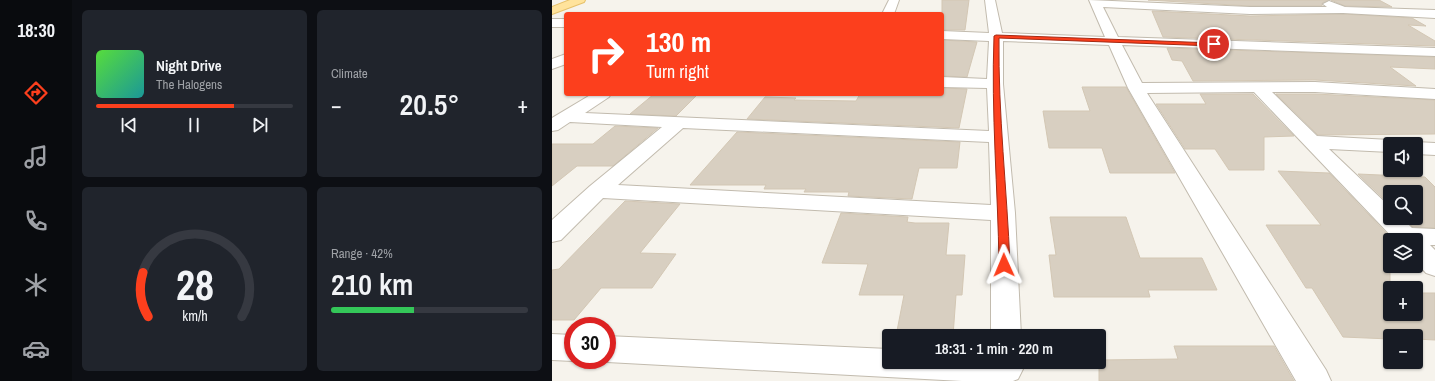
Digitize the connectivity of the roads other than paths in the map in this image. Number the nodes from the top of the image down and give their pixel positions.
1 (563, 0) edge
2 (580, 0) edge
3 (894, 0) edge
4 (990, 0) edge
5 (1320, 0) edge
6 (1398, 0) edge
7 (1095, 2) edge
8 (552, 4) edge
9 (1343, 10) junction
10 (552, 12) edge
11 (889, 12) edge
12 (1434, 14) edge
13 (552, 23) edge
14 (564, 23) edge
15 (944, 35) edge
16 (996, 36) junction
17 (1115, 41) junction
18 (1435, 52) edge
19 (564, 59) edge
20 (552, 65) edge
21 (564, 66) edge
22 (944, 82) edge
23 (995, 84) junction
24 (1258, 86) junction
25 (1136, 88) junction
26 (1435, 94) edge
27 (600, 96) edge
28 (559, 121) edge
29 (679, 122) junction
30 (999, 137) junction
31 (1312, 142) junction
32 (1383, 146) edge
33 (1423, 148) edge
34 (1435, 149) edge
35 (598, 191) junction
36 (1003, 214) junction
37 (1403, 233) edge
38 (552, 234) edge
39 (1435, 238) edge
40 (1423, 240) edge
41 (1423, 254) edge
42 (1435, 266) edge
43 (1006, 329) edge
44 (552, 347) edge
45 (564, 348) edge
46 (616, 349) edge
47 (1008, 371) edge
48 (1314, 381) edge

1 - 8 main road
2 - 10 main road
3 - 11 street
4 - 16 street
5 - 9 street
6 - 12 street
7 - 9 street
7 - 17 street
9 - 12 street
13 - 14 street
15 - 16 street
16 - 17 street
16 - 23 street
17 - 18 street
17 - 25 street
19 - 20 street
20 - 21 street
22 - 23 street
23 - 30 street
24 - 25 street
24 - 26 street
24 - 31 street
25 - 48 street
27 - 28 street
28 - 29 street
29 - 30 street
29 - 35 street
30 - 36 street
31 - 32 street
31 - 37 street
33 - 34 street
35 - 36 street
35 - 38 street
36 - 43 street
39 - 40 street
41 - 42 street
44 - 45 street
46 - 47 street

